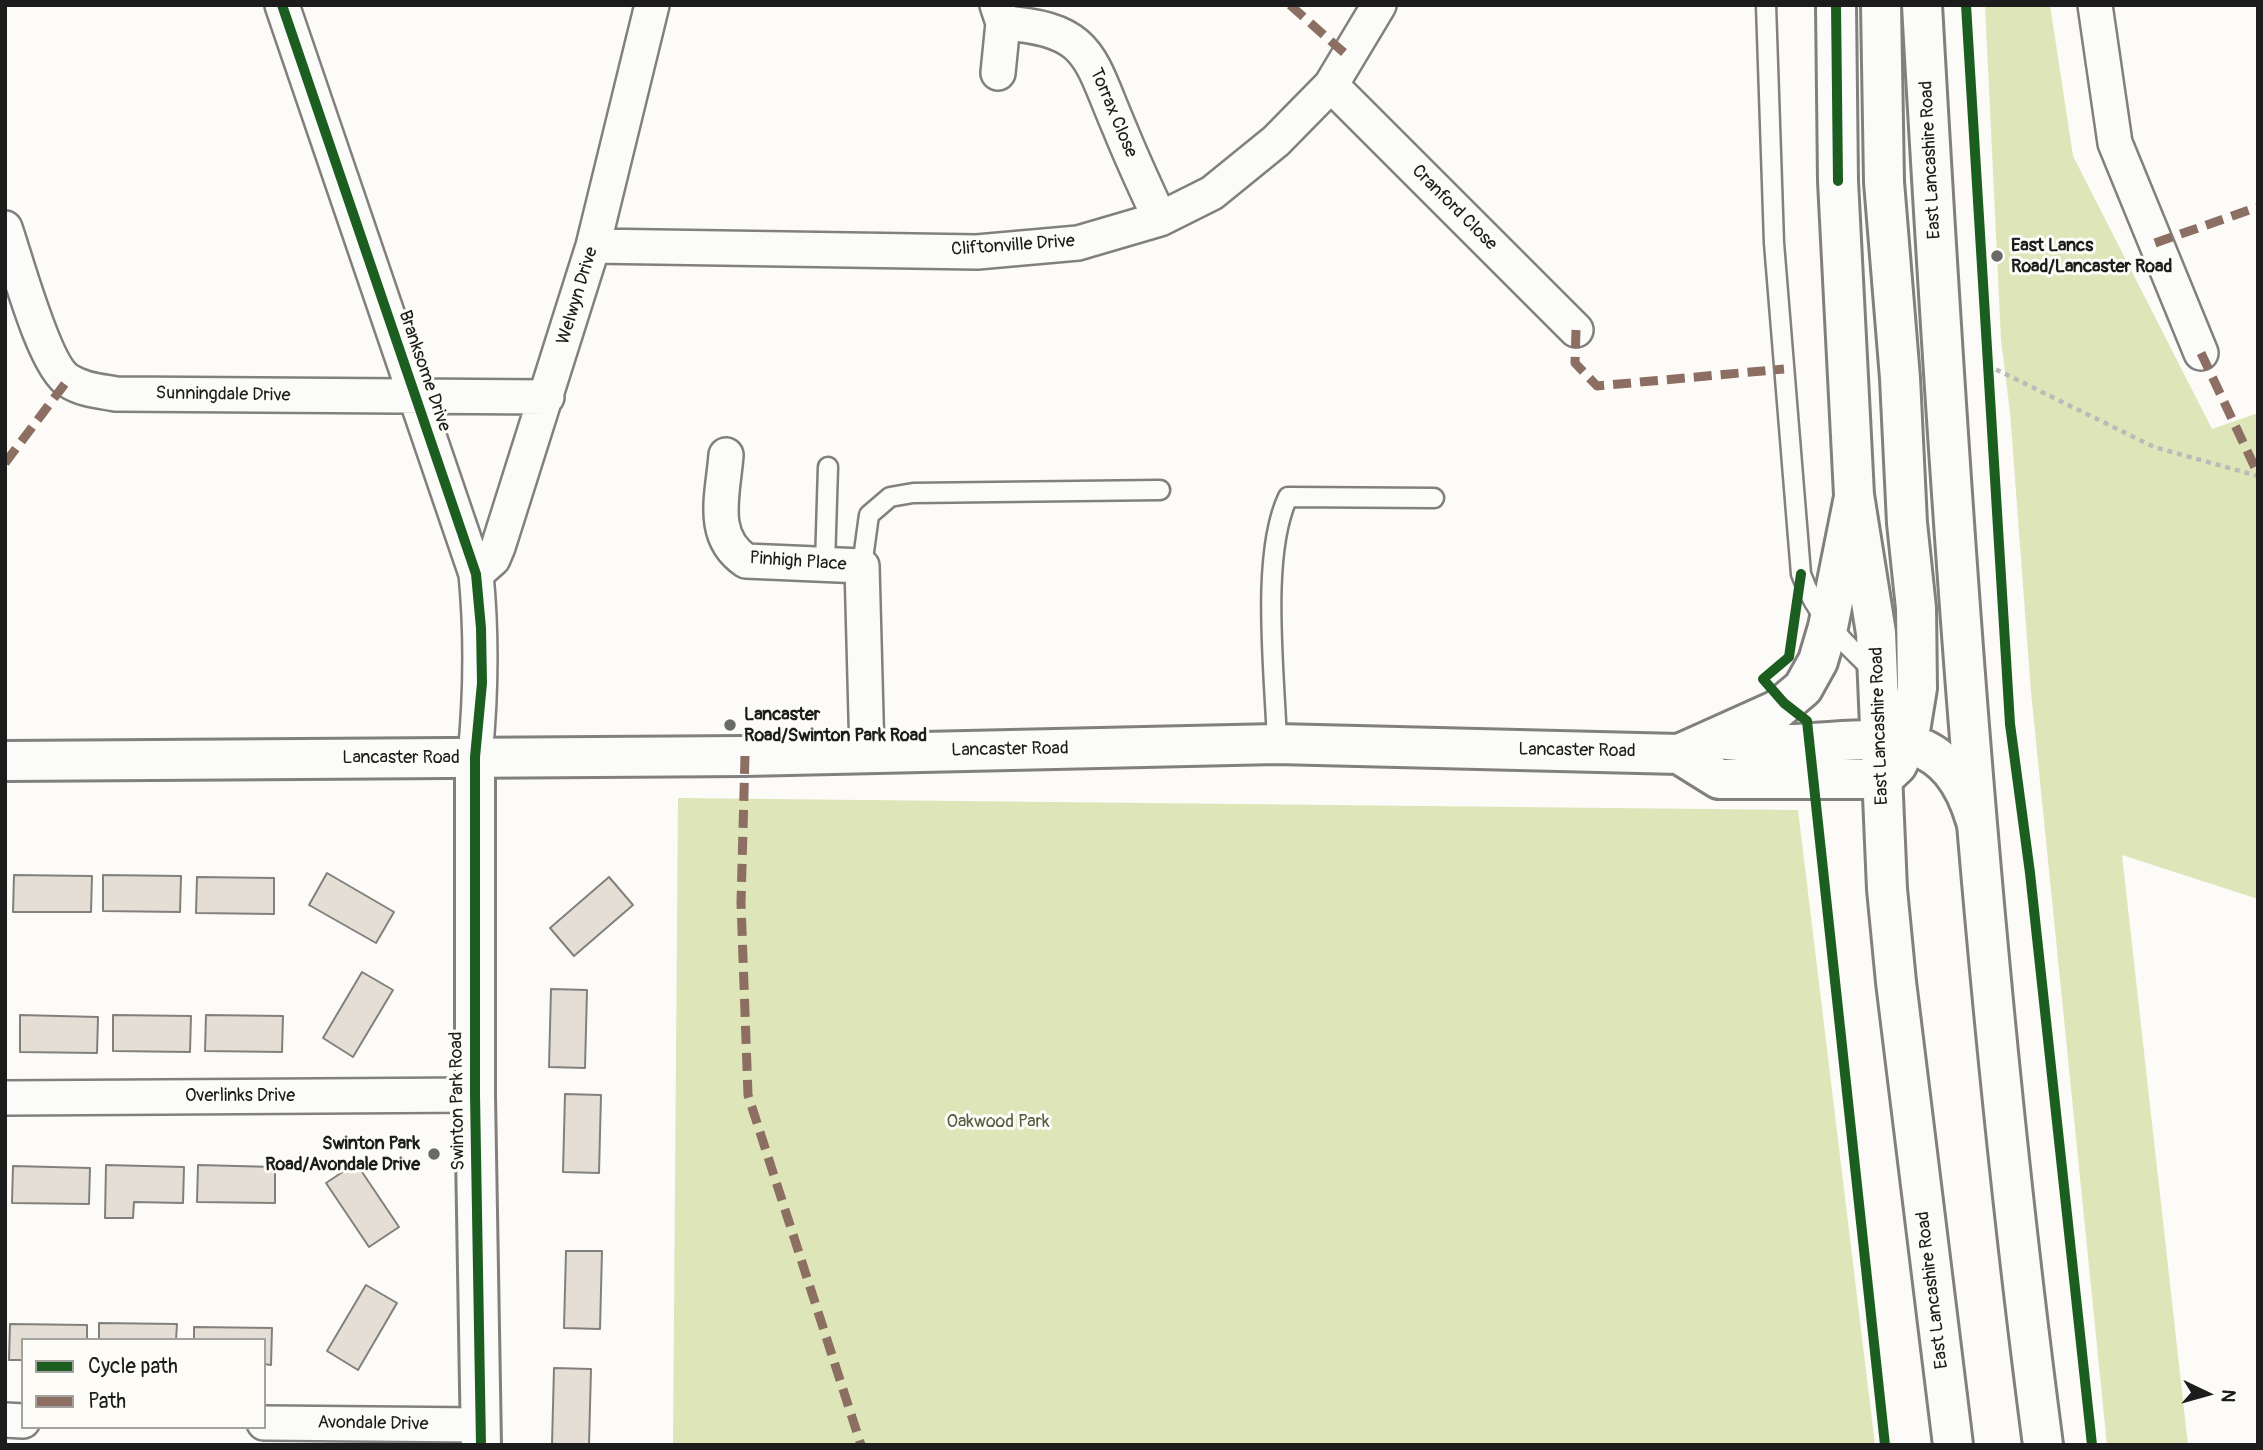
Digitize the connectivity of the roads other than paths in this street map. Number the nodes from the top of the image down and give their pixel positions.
1 (282, 5) edge
2 (652, 5) edge
3 (1379, 5) edge
4 (1766, 5) edge
5 (1836, 5) edge
6 (1881, 5) edge
7 (1922, 5) edge
8 (2095, 5) edge
9 (1000, 14) edge
10 (998, 73) dead end
11 (1331, 85) junction
12 (1160, 219) junction
13 (5, 228) edge
14 (593, 246) junction
15 (1576, 330) dead end
16 (2201, 353) dead end
17 (414, 396) junction
18 (547, 397) junction
19 (726, 455) dead end
20 (828, 467) dead end
21 (1160, 490) dead end
22 (1854, 495) junction
23 (1434, 498) dead end
24 (825, 564) junction
25 (862, 566) junction
26 (476, 575) junction
27 (1828, 627) junction
28 (1880, 677) junction
29 (1894, 740) junction
30 (1277, 744) junction
31 (1695, 746) junction
32 (867, 754) junction
33 (475, 757) junction
34 (5, 761) edge
35 (1882, 779) junction
36 (1978, 829) junction
37 (475, 1095) junction
38 (5, 1098) edge
39 (266, 1423) edge
40 (481, 1435) edge
41 (1953, 1445) edge
42 (2043, 1445) edge

1 - 17 street, Branksome Drive
2 - 14 street, Welwyn Drive
3 - 11 street, Cliftonville Drive
4 - 27 lane
5 - 22 main road, East Lancashire Road
6 - 29 main road
7 - 36 main road, East Lancashire Road
8 - 16 street
9 - 10 street
9 - 12 street, Torrax Close
11 - 12 street, Cliftonville Drive
11 - 15 street, Cranford Close
12 - 14 street, Cliftonville Drive
13 - 17 street, Sunningdale Drive
14 - 18 street, Welwyn Drive
17 - 18 street, Sunningdale Drive
17 - 26 street, Branksome Drive
18 - 26 street, Welwyn Drive
19 - 24 street, Pinhigh Place
20 - 24 lane
21 - 25 lane
22 - 27 main road
22 - 28 main road, East Lancashire Road
23 - 30 lane
24 - 25 street, Pinhigh Place
25 - 32 street, Pinhigh Place
26 - 33 street, Branksome Drive
27 - 28 lane
27 - 31 main road
28 - 29 main road, East Lancashire Road
29 - 31 main road, Lancaster Road
29 - 35 main road, East Lancashire Road
29 - 36 main road
30 - 31 main road, Lancaster Road
30 - 32 main road, Lancaster Road
31 - 35 main road
32 - 33 main road, Lancaster Road
33 - 34 main road, Lancaster Road
33 - 37 main road, Swinton Park Road
35 - 41 main road, East Lancashire Road
36 - 42 main road, East Lancashire Road
37 - 38 street, Overlinks Drive
37 - 40 main road, Swinton Park Road
39 - 40 street, Avondale Drive

